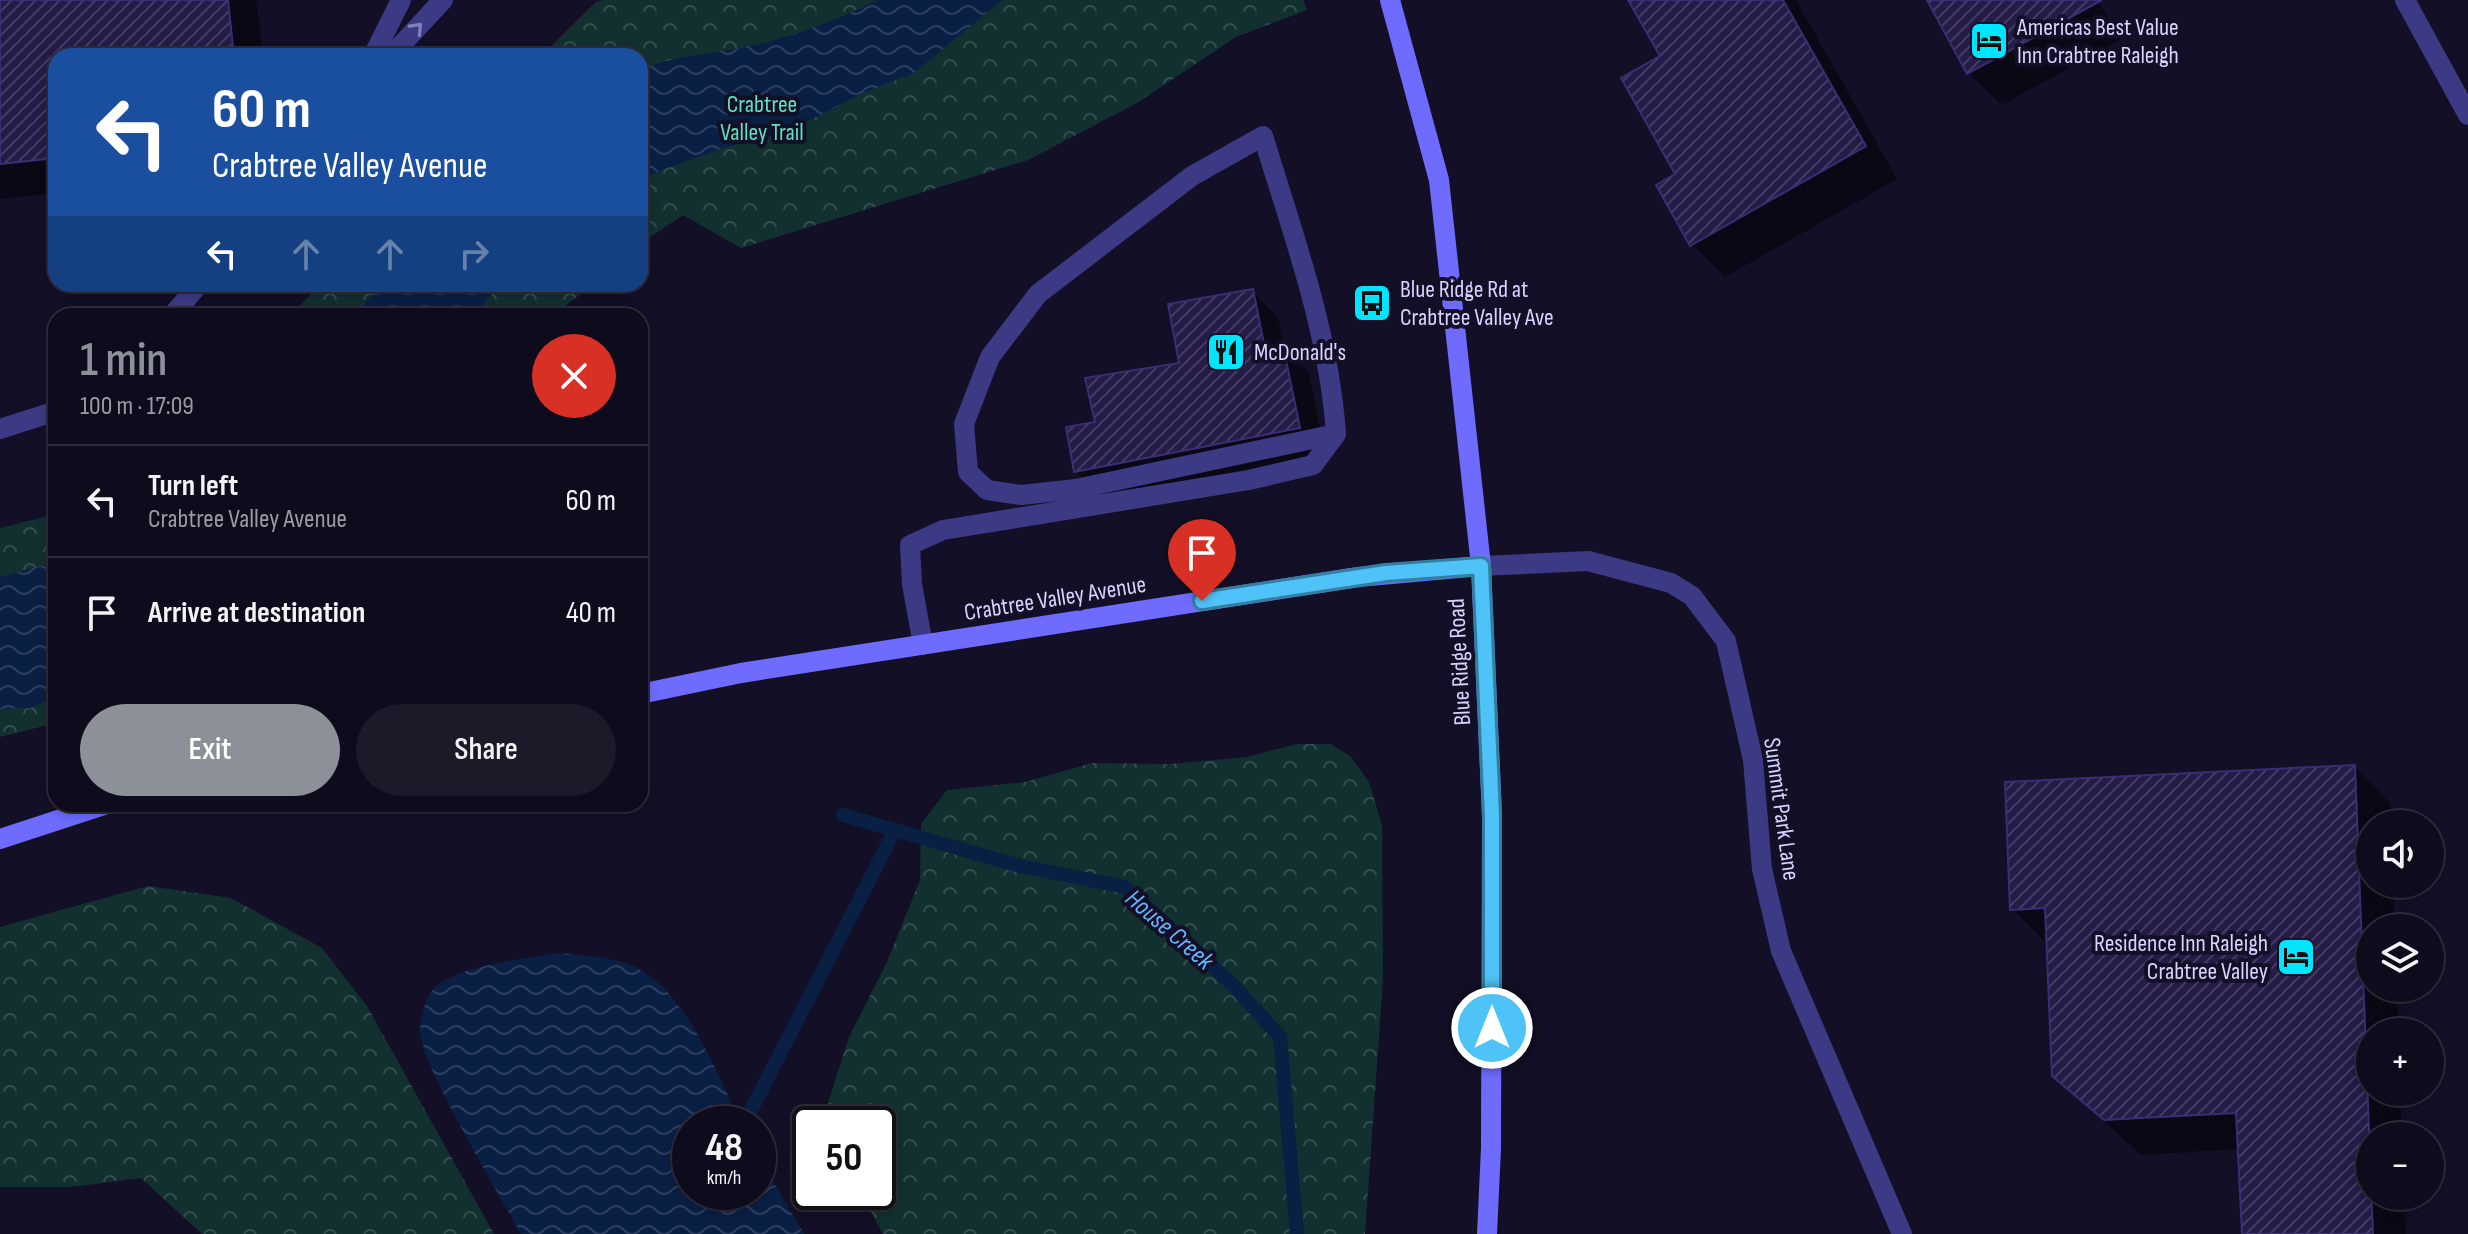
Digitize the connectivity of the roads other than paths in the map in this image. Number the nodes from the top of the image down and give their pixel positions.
1 (401, 0) edge
2 (443, 0) edge
3 (1390, 0) edge
4 (2405, 0) edge
5 (377, 48) edge
6 (398, 48) edge
7 (2468, 115) edge
8 (192, 292) edge
9 (179, 308) edge
10 (48, 414) edge
11 (0, 429) edge
12 (1336, 434) junction
13 (1481, 566) junction
14 (923, 645) junction
15 (648, 692) edge
16 (83, 812) edge
17 (0, 839) edge
18 (1487, 1234) edge
19 (1902, 1234) edge

1 - 5 street
6 -> 2 street
3 - 13 main road, Blue Ridge Road
4 - 7 street
8 - 9 street
10 - 11 street
12 - 12 street
12 - 14 street
13 - 14 main road, Crabtree Valley Avenue
13 - 18 main road, Blue Ridge Road
13 - 19 street, Summit Park Lane
14 - 15 main road, Crabtree Valley Avenue
16 - 17 main road

